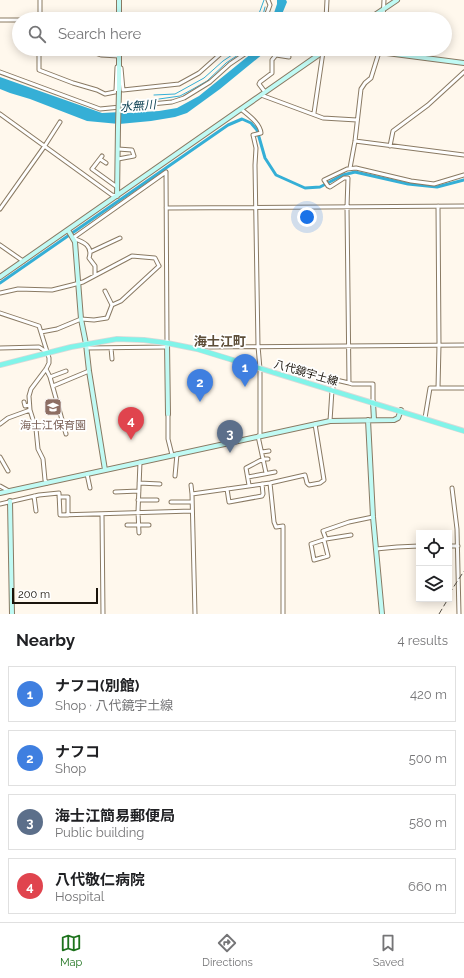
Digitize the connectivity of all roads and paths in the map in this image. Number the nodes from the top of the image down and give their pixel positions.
1 (40, 0) edge
2 (119, 0) edge
3 (268, 0) edge
4 (327, 0) edge
5 (384, 0) edge
6 (397, 0) edge
7 (383, 10) junction
8 (40, 12) edge
9 (119, 12) edge
10 (268, 12) edge
11 (326, 12) edge
12 (380, 12) edge
13 (0, 20) edge
14 (12, 20) edge
15 (40, 56) edge
16 (119, 56) edge
17 (218, 56) edge
18 (242, 56) edge
19 (275, 56) edge
20 (282, 56) edge
21 (317, 56) edge
22 (324, 56) edge
23 (378, 56) edge
24 (415, 56) edge
25 (289, 57) dead end
26 (464, 63) edge
27 (119, 67) junction
28 (0, 72) edge
29 (464, 72) edge
30 (263, 94) junction
31 (241, 109) junction
32 (314, 113) junction
33 (0, 114) edge
34 (357, 120) junction
35 (60, 122) dead end
36 (355, 141) junction
37 (390, 146) junction
38 (44, 147) junction
39 (118, 149) junction
40 (464, 154) edge
41 (118, 159) junction
42 (106, 162) dead end
43 (350, 168) junction
44 (464, 175) edge
45 (117, 187) junction
46 (117, 196) junction
47 (438, 206) junction
48 (464, 206) edge
49 (347, 207) junction
50 (0, 208) edge
51 (166, 208) junction
52 (256, 208) junction
53 (68, 230) junction
54 (73, 238) junction
55 (120, 238) dead end
56 (0, 245) edge
57 (90, 252) junction
58 (23, 261) junction
59 (159, 266) junction
60 (166, 268) junction
61 (95, 275) junction
62 (0, 277) edge
63 (78, 283) junction
64 (105, 291) dead end
65 (0, 293) edge
66 (112, 305) junction
67 (0, 314) edge
68 (81, 319) junction
69 (41, 332) junction
70 (167, 345) junction
71 (439, 345) junction
72 (87, 346) junction
73 (258, 346) junction
74 (349, 346) junction
75 (464, 346) edge
76 (206, 347) dead end
77 (216, 347) junction
78 (0, 348) edge
79 (111, 348) junction
80 (48, 353) junction
81 (214, 355) junction
82 (112, 359) dead end
83 (0, 365) edge
84 (260, 369) junction
85 (46, 370) junction
86 (66, 371) dead end
87 (89, 371) junction
88 (50, 377) junction
89 (349, 382) junction
90 (53, 386) junction
91 (438, 388) junction
92 (464, 388) edge
93 (332, 390) junction
94 (24, 402) dead end
95 (373, 402) junction
96 (29, 405) junction
97 (30, 410) junction
98 (401, 410) junction
99 (168, 414) joint
100 (426, 418) junction
101 (368, 420) junction
102 (374, 420) junction
103 (330, 421) junction
104 (0, 424) edge
105 (316, 424) junction
106 (464, 430) edge
107 (66, 434) dead end
108 (259, 436) junction
109 (269, 451) dead end
110 (262, 452) junction
111 (177, 454) junction
112 (172, 455) junction
113 (0, 457) edge
114 (265, 459) junction
115 (140, 462) junction
116 (2, 464) edge
117 (104, 470) junction
118 (8, 471) dead end
119 (275, 472) dead end
120 (87, 474) junction
121 (266, 474) junction
122 (176, 476) dead end
123 (248, 477) junction
124 (47, 483) junction
125 (139, 483) junction
126 (270, 483) junction
127 (160, 484) dead end
128 (262, 484) junction
129 (190, 485) dead end
130 (250, 485) junction
131 (0, 486) edge
132 (90, 488) dead end
133 (452, 488) dead end
134 (227, 489) junction
135 (10, 491) junction
136 (139, 491) junction
137 (115, 492) dead end
138 (0, 493) edge
139 (192, 494) junction
140 (34, 496) junction
141 (59, 497) junction
142 (138, 500) junction
143 (157, 500) dead end
144 (10, 502) junction
145 (171, 502) dead end
146 (192, 502) junction
147 (0, 504) edge
148 (36, 510) dead end
149 (192, 511) junction
150 (138, 512) junction
151 (68, 515) junction
152 (102, 515) junction
153 (373, 517) junction
154 (139, 524) junction
155 (127, 525) dead end
156 (149, 525) dead end
157 (139, 533) dead end
158 (351, 534) dead end
159 (325, 540) junction
160 (416, 546) edge
161 (452, 546) edge
162 (458, 546) junction
163 (376, 549) junction
164 (12, 614) edge
165 (103, 614) edge
166 (195, 614) edge
167 (283, 614) edge
168 (382, 614) edge
169 (459, 614) edge

1 - 8 street
2 - 9 street
3 - 10 street
4 - 11 street
5 - 7 street
6 - 7 street
7 - 12 street
13 - 14 street
15 - 27 street
16 - 27 street
17 - 27 street
18 - 28 street
19 - 30 street
20 - 25 street
21 - 30 street
22 - 32 street
23 - 34 street
24 - 26 street
27 - 39 street, bridge
29 - 37 street
30 - 31 street
30 - 32 street
31 - 46 street
31 - 52 street
32 - 34 street
33 - 38 street
34 - 36 street
35 - 38 street
36 - 37 street
36 - 43 street
37 - 40 street
38 - 46 street
38 - 50 street
39 - 41 street
39 - 41 street
41 - 45 street
42 - 45 street
43 - 44 street
43 - 49 street
45 - 46 street
46 - 53 street
47 - 48 street
47 - 49 street
47 - 71 street
49 - 52 street
49 - 74 street
51 - 52 street
51 - 54 street
51 - 60 street
52 - 73 street
53 - 54 street
53 - 58 street
54 - 57 street
54 - 63 street
55 - 57 street
56 - 58 street
57 - 61 street
58 - 62 street
59 - 60 street
59 - 61 street
59 - 66 street
60 - 70 street
61 - 63 street
63 - 65 street
63 - 68 street
64 - 66 street
66 - 68 street
67 - 69 street
68 - 69 street
68 - 72 street
69 - 80 street
70 - 72 main road, 八代鏡宇土線
70 - 79 street
70 - 81 main road, 八代鏡宇土線
70 - 99 street
71 - 74 street
71 - 75 street
71 - 91 street
72 - 79 street
72 - 80 main road, 八代鏡宇土線
72 - 87 street
73 - 74 street
73 - 77 street
73 - 84 street
74 - 89 street
76 - 77 street
77 - 81 street
78 - 80 street
79 - 82 street
80 - 83 main road, 八代鏡宇土線
80 - 85 street
81 - 84 main road, 八代鏡宇土線
84 - 93 main road, 八代鏡宇土線
84 - 108 street
85 - 88 street
85 - 96 street
86 - 88 street
87 - 90 street
87 - 117 street
88 - 90 street
89 - 93 street
89 - 95 street
90 - 107 street
91 - 92 street
91 - 100 street
93 - 95 main road, 八代鏡宇土線
93 - 103 street
94 - 96 street
95 - 98 main road, 八代鏡宇土線
95 - 102 street
96 - 97 street
97 - 104 street
97 - 124 street
98 - 100 main road, 八代鏡宇土線
98 - 102 street
99 - 112 street
100 - 106 main road, 八代鏡宇土線
101 - 102 street
101 - 103 street
101 - 153 street
103 - 105 street
105 - 108 street
105 - 126 street
108 - 110 street
108 - 111 street
109 - 110 street
110 - 114 street
111 - 112 street
111 - 122 street
112 - 115 street
113 - 116 street
114 - 121 street
114 - 123 street
115 - 117 street
115 - 125 street
116 - 118 street
117 - 120 street
119 - 121 street
120 - 124 street
120 - 132 street
121 - 123 street
123 - 130 street
124 - 135 street
125 - 127 street
125 - 136 street
126 - 128 street
126 - 167 street
128 - 130 street
128 - 134 street
129 - 139 street
130 - 134 street
131 - 135 street
133 - 162 street
134 - 139 street
135 - 138 street
136 - 137 street
136 - 142 street
139 - 146 street
140 - 141 street
140 - 144 street
140 - 148 street
141 - 151 street
141 - 151 street
142 - 143 street
142 - 150 street
144 - 147 street
144 - 164 street
145 - 146 street
146 - 149 street
149 - 150 street
149 - 166 street
150 - 152 street
150 - 154 street
151 - 152 street
152 - 165 street
153 - 159 street
153 - 163 street
154 - 155 street
154 - 156 street
154 - 157 street
158 - 159 street
159 - 159 street
160 - 163 street
161 - 162 street
162 - 169 street
163 - 168 street

